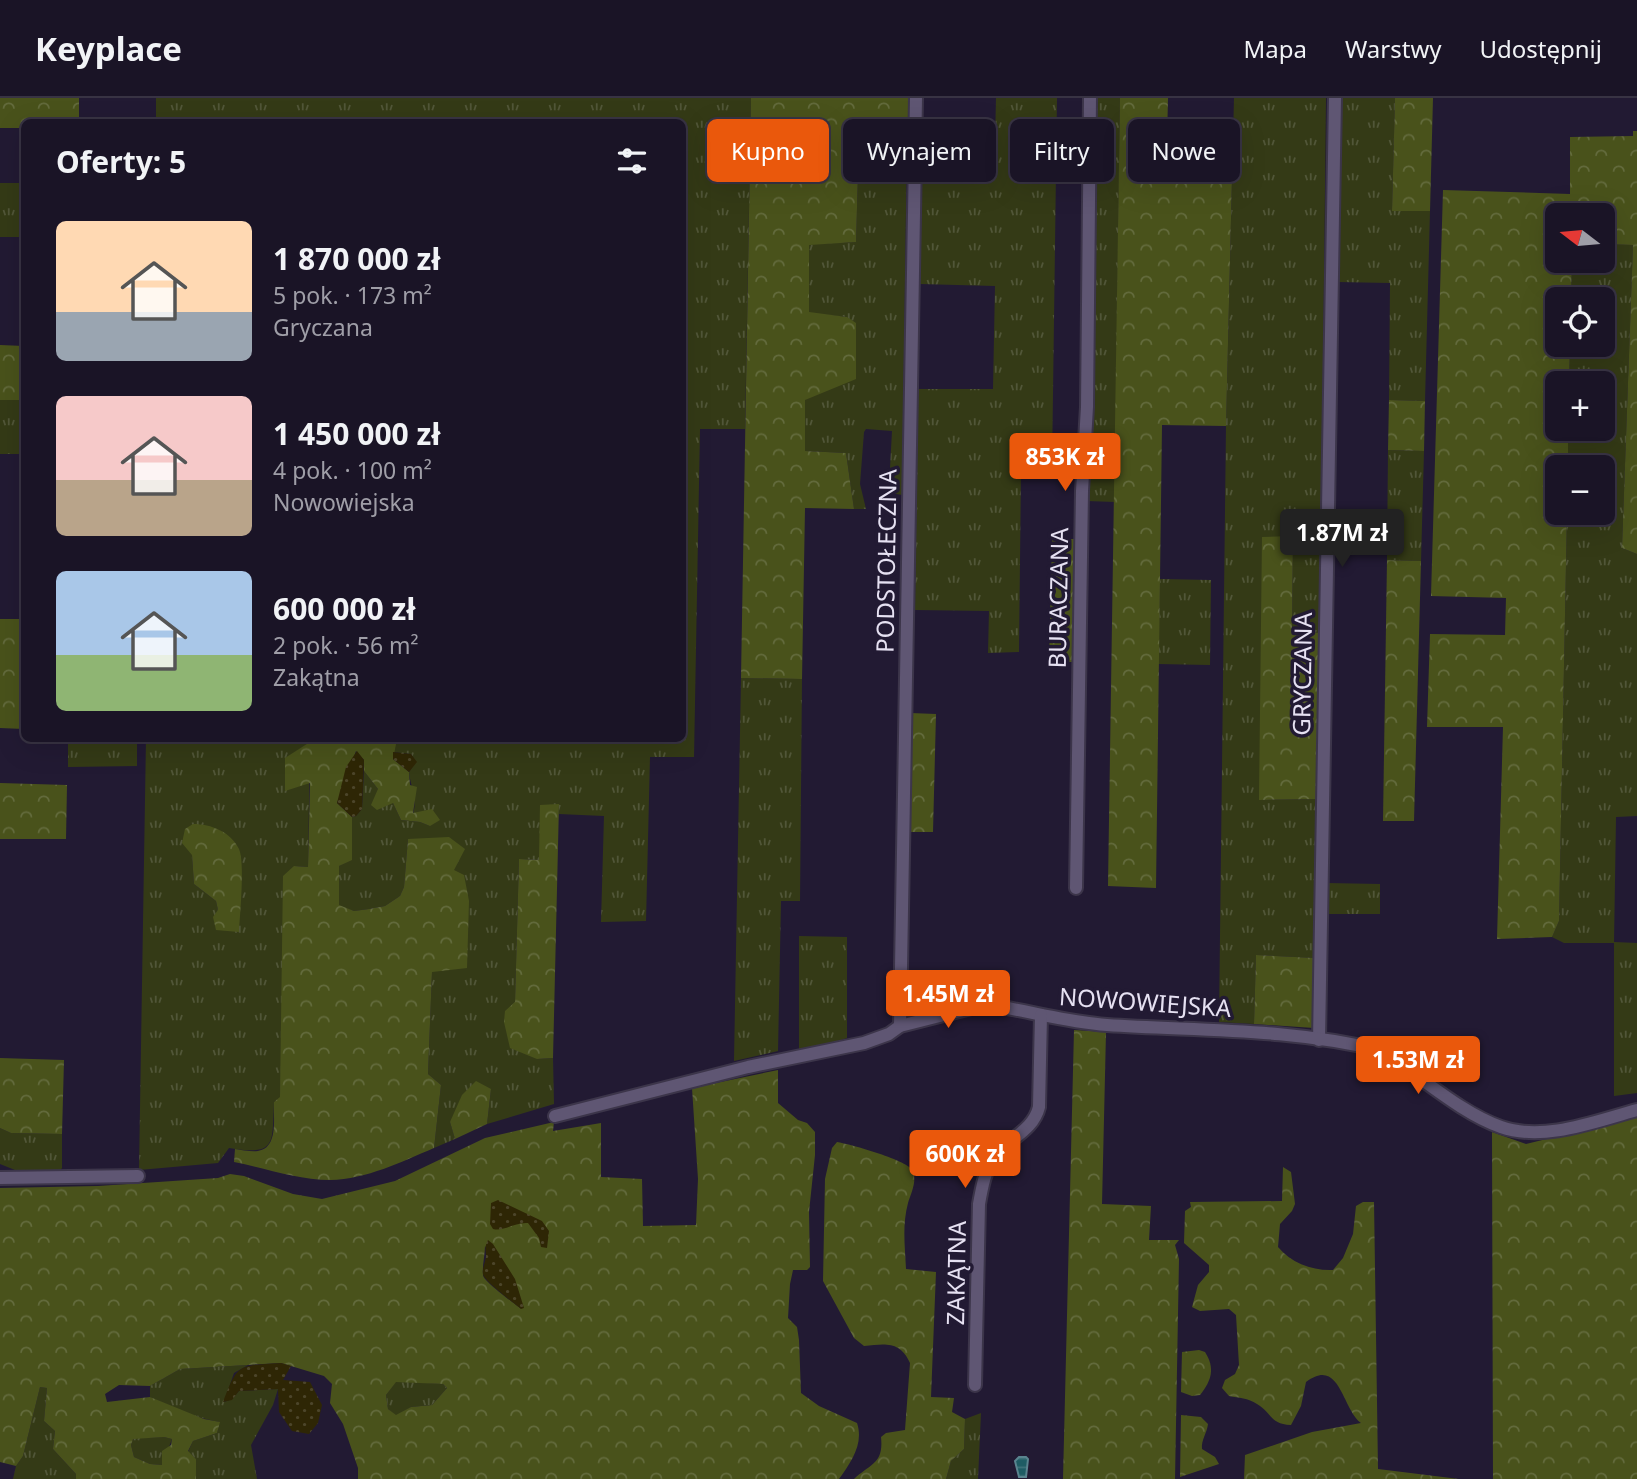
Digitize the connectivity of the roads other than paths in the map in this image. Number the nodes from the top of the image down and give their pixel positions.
1 (916, 98) edge
2 (1090, 98) edge
3 (1335, 98) edge
4 (1076, 888) dead end
5 (1041, 1015) junction
6 (900, 1026) junction
7 (1319, 1040) junction
8 (1637, 1110) edge
9 (555, 1116) dead end
10 (138, 1176) dead end
11 (0, 1178) edge
12 (975, 1385) dead end

1 - 6 street, PODSTOŁECZNA
2 - 4 street, BURACZANA
3 - 7 street, GRYCZANA
5 - 6 street, NOWOWIEJSKA
5 - 7 street, NOWOWIEJSKA
5 - 12 street, ZAKĄTNA
6 - 9 street, NOWOWIEJSKA
7 - 8 street, NOWOWIEJSKA
10 - 11 street

